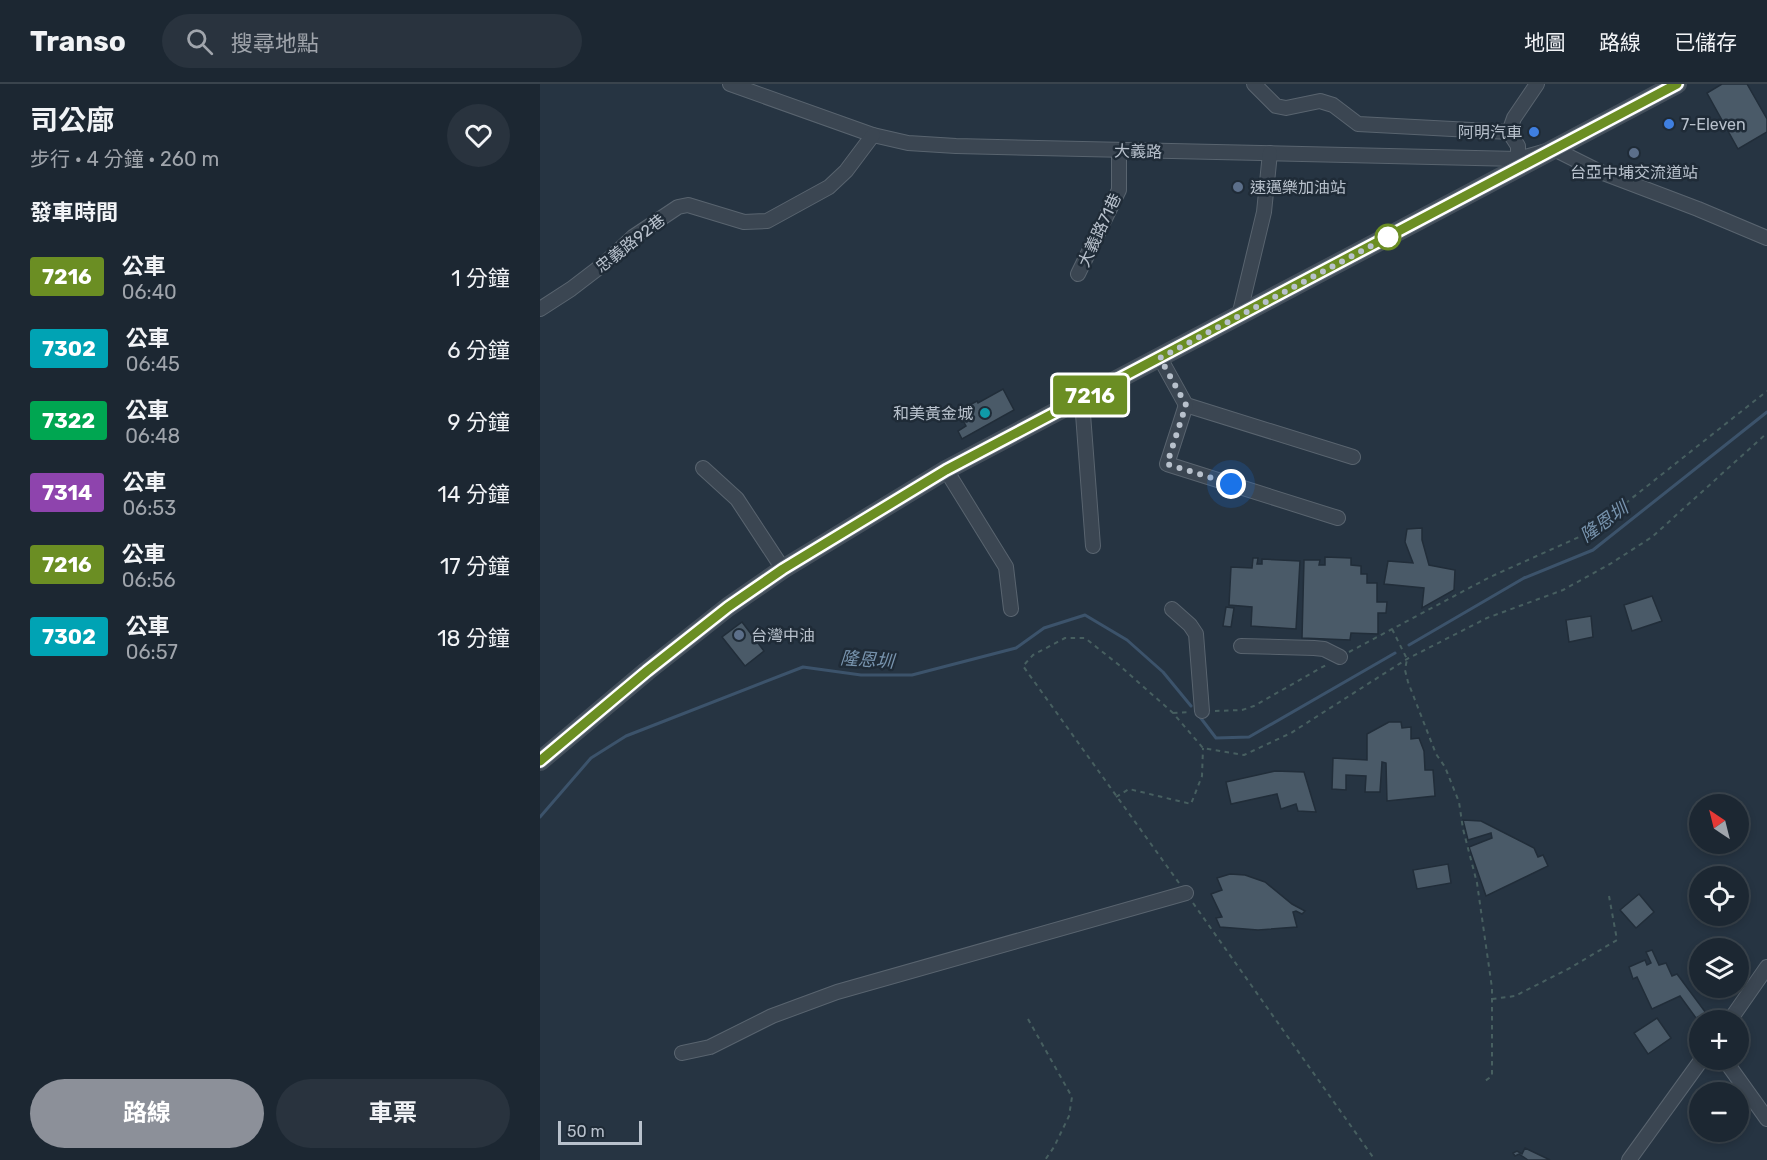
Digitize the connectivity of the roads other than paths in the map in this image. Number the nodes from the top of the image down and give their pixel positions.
1 (730, 84) edge
2 (1537, 84) edge
3 (1677, 84) edge
4 (1260, 87) edge
5 (1509, 132) junction
6 (873, 135) junction
7 (1554, 149) junction
8 (1119, 150) junction
9 (1270, 153) junction
10 (1518, 159) junction
11 (1767, 238) edge
12 (1078, 274) dead end
13 (540, 309) edge
14 (1239, 316) junction
15 (1160, 358) junction
16 (1078, 401) junction
17 (1186, 405) junction
18 (1353, 457) dead end
19 (703, 468) dead end
20 (946, 470) junction
21 (1338, 518) dead end
22 (1094, 546) dead end
23 (783, 569) junction
24 (1011, 609) dead end
25 (1172, 609) dead end
26 (1241, 646) dead end
27 (1340, 657) road end
28 (1202, 711) road end
29 (540, 761) edge
30 (1186, 893) road end
31 (1767, 967) edge
32 (1737, 1010) edge
33 (682, 1053) dead end
34 (1694, 1070) edge
35 (1732, 1070) edge
36 (1767, 1119) edge
37 (1629, 1160) edge

1 - 6 street, 大義路
2 - 5 street
3 - 7 main road
4 - 5 street
5 - 10 street
6 - 8 street, 大義路
6 - 13 street, 忠義路92巷
7 - 10 street, 大義路
7 - 11 street
7 - 14 main road
8 - 9 street, 大義路
8 - 12 street, 大義路71巷
9 - 10 street, 大義路
9 - 14 street
14 - 15 main road
15 - 16 main road
15 - 17 street
16 - 20 main road
16 - 22 street
17 - 18 street
17 - 21 street
19 - 23 street
20 - 23 main road
20 - 24 street
23 - 29 main road
25 - 28 street
26 - 27 street
30 - 33 street
31 - 32 street
34 - 37 street
35 - 36 street

